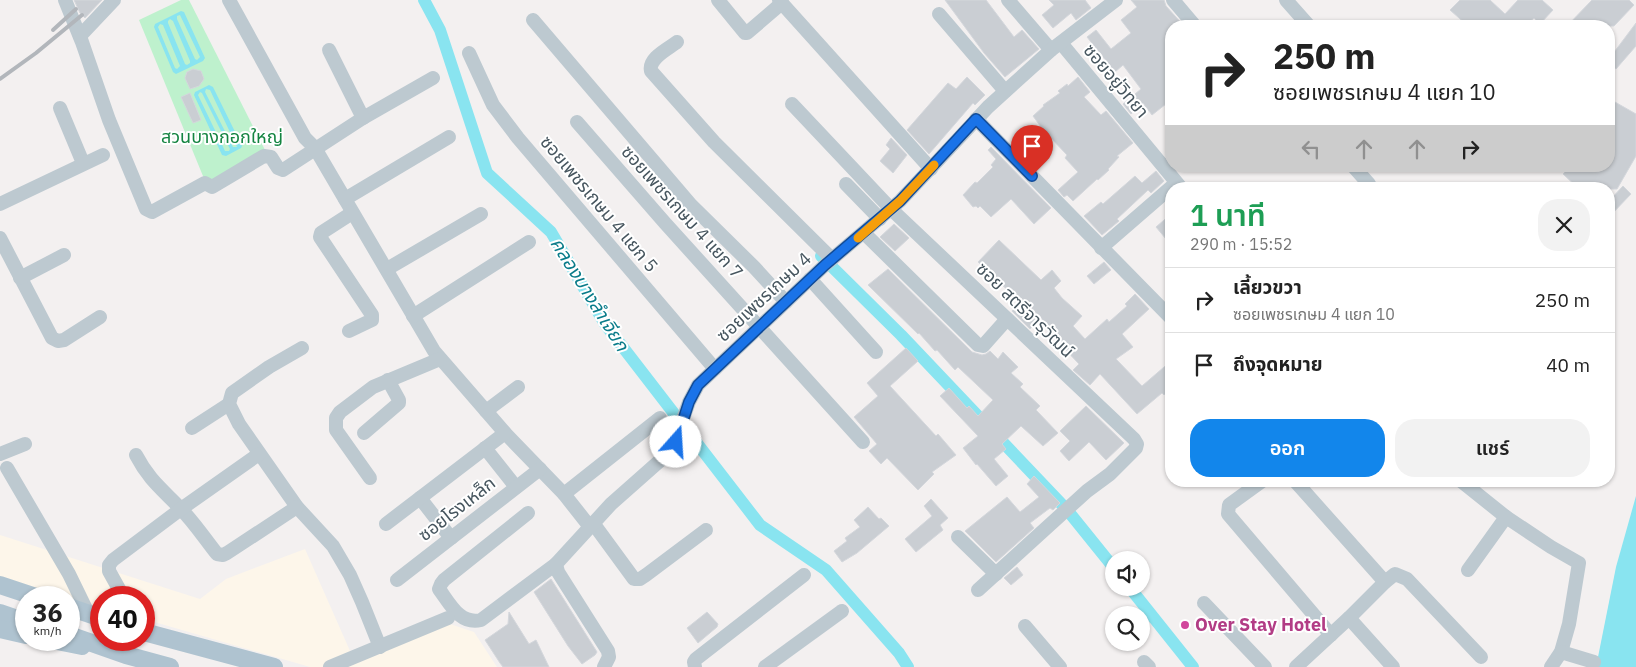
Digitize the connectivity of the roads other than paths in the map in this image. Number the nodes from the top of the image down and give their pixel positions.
1 (114, 0) edge
2 (229, 0) edge
3 (718, 0) edge
4 (1008, 0) edge
5 (1116, 0) edge
6 (1174, 0) edge
7 (1286, 0) edge
8 (780, 1) edge
9 (67, 2) edge
10 (939, 14) dead end
11 (533, 20) dead end
12 (1190, 20) edge
13 (1304, 20) edge
14 (80, 36) junction
15 (676, 42) dead end
16 (1056, 47) junction
17 (329, 50) dead end
18 (469, 53) dead end
19 (432, 78) dead end
20 (1006, 91) junction
21 (792, 104) dead end
22 (60, 108) dead end
23 (363, 118) junction
24 (976, 119) junction
25 (577, 122) dead end
26 (449, 136) dead end
27 (316, 148) junction
28 (102, 155) dead end
29 (83, 163) junction
30 (931, 169) junction
31 (1165, 170) edge
32 (1167, 172) edge
33 (1358, 172) edge
34 (1175, 182) edge
35 (1366, 182) edge
36 (846, 184) dead end
37 (1165, 197) edge
38 (345, 199) junction
39 (0, 204) edge
40 (891, 209) junction
41 (352, 213) junction
42 (481, 214) dead end
43 (880, 219) junction
44 (864, 233) junction
45 (0, 238) edge
46 (529, 242) dead end
47 (1102, 248) junction
48 (64, 255) dead end
49 (829, 262) junction
50 (387, 268) junction
51 (20, 278) junction
52 (810, 279) junction
53 (786, 302) junction
54 (1165, 312) edge
55 (413, 316) junction
56 (100, 317) dead end
57 (1007, 319) junction
58 (759, 327) junction
59 (349, 331) dead end
60 (302, 348) dead end
61 (876, 352) dead end
62 (440, 358) junction
63 (715, 369) junction
64 (388, 380) junction
65 (518, 387) dead end
66 (229, 404) junction
67 (486, 411) junction
68 (660, 418) dead end
69 (192, 428) dead end
70 (364, 433) dead end
71 (505, 433) junction
72 (863, 442) dead end
73 (25, 444) dead end
74 (485, 448) junction
75 (0, 454) edge
76 (259, 454) junction
77 (136, 455) dead end
78 (7, 468) dead end
79 (540, 469) junction
80 (370, 478) dead end
81 (516, 487) junction
82 (1254, 487) edge
83 (1300, 487) edge
84 (1468, 487) edge
85 (564, 494) junction
86 (420, 498) junction
87 (297, 507) junction
88 (181, 509) junction
89 (528, 513) dead end
90 (1506, 517) junction
91 (386, 524) dead end
92 (592, 525) junction
93 (706, 530) dead end
94 (958, 537) dead end
95 (451, 538) junction
96 (556, 564) junction
97 (1468, 570) dead end
98 (996, 574) junction
99 (804, 575) dead end
100 (397, 580) dead end
101 (1385, 582) junction
102 (0, 585) edge
103 (117, 586) edge
104 (15, 590) edge
105 (978, 590) dead end
106 (0, 593) edge
107 (15, 597) edge
108 (1204, 603) dead end
109 (90, 606) edge
110 (842, 612) dead end
111 (0, 614) edge
112 (448, 618) dead end
113 (1349, 618) junction
114 (15, 619) edge
115 (1025, 626) dead end
116 (0, 629) edge
117 (15, 632) edge
118 (155, 635) edge
119 (1331, 635) junction
120 (80, 639) edge
121 (80, 646) edge
122 (380, 647) junction
123 (1561, 652) junction
124 (126, 655) junction
125 (1481, 657) dead end
126 (1594, 662) dead end
127 (151, 664) edge
128 (170, 667) edge
129 (274, 667) edge
130 (330, 667) edge
131 (604, 667) edge
132 (696, 667) edge
133 (765, 667) edge
134 (1060, 667) edge
135 (1265, 667) edge
136 (1296, 667) edge
137 (1394, 667) edge
138 (1551, 667) edge

1 - 14 street
2 - 27 street
3 - 8 street
4 - 16 street, ซอยอยู่วิทยา
5 - 16 street, ซอยเพชรเกษม 4
6 - 12 street
7 - 13 street
8 - 30 street
9 - 14 street
10 - 20 street
11 - 53 street
14 - 27 street
15 - 49 street
16 - 20 street, ซอยเพชรเกษม 4
16 - 31 street, ซอยอยู่วิทยา
17 - 23 street
18 - 63 street, ซอยเพชรเกษม 4 แยก 5
19 - 23 street
20 - 24 street, ซอยเพชรเกษม 4
21 - 40 street, ซอย สตรีจารุวัฒน์
22 - 29 street
23 - 27 street
24 - 30 street, ซอยเพชรเกษม 4
24 - 47 street
25 - 58 street, ซอยเพชรเกษม 4 แยก 7
26 - 38 street
27 - 38 street
28 - 29 street
29 - 39 street
30 - 40 street, ซอยเพชรเกษม 4
32 - 34 street, ซอยอยู่วิทยา
33 - 35 street
36 - 43 street
37 - 47 street
38 - 41 street
40 - 43 street, ซอยเพชรเกษม 4
40 - 57 street, ซอย สตรีจารุวัฒน์
41 - 50 street
41 - 59 street
42 - 50 street
43 - 44 street, ซอยเพชรเกษม 4
44 - 49 street, ซอยเพชรเกษม 4
44 - 57 street
45 - 51 street
46 - 55 street
47 - 54 street
48 - 51 street
49 - 52 street, ซอยเพชรเกษม 4
50 - 55 street
51 - 56 street
52 - 53 street, ซอยเพชรเกษม 4
52 - 61 street
53 - 58 street, ซอยเพชรเกษม 4
55 - 62 street
57 - 98 street, ซอย สตรีจารุวัฒน์
58 - 63 street, ซอยเพชรเกษม 4
58 - 72 street, ซอยเพชรเกษม 4 แยก 7
60 - 66 street
62 - 64 street
62 - 67 street
63 - 92 street, ซอยเพชรเกษม 4
64 - 70 street
64 - 80 street
65 - 67 street
66 - 69 street
66 - 76 street
67 - 71 street
68 - 85 street
71 - 74 street
71 - 79 street
73 - 75 street
74 - 81 street
74 - 86 street
76 - 87 street
76 - 88 street
77 - 88 street
78 - 109 street
79 - 81 street, ซอยโรงเหล็ก
79 - 85 street
81 - 95 street, ซอยโรงเหล็ก
82 - 119 street
83 - 101 street
84 - 90 street
85 - 92 street
86 - 91 street
86 - 95 street
87 - 88 street
87 - 122 street
88 - 103 street
89 - 96 street, ซอยเพชรเกษม 4
90 - 97 street
90 - 123 street
92 - 93 street
92 - 96 street, ซอยเพชรเกษม 4
94 - 98 street
95 - 100 street, ซอยโรงเหล็ก
96 - 131 street
98 - 105 street
99 - 132 street
101 - 113 street
101 - 125 street
102 - 104 main road
106 - 107 main road
108 - 135 street
110 - 133 street
111 - 114 main road
112 - 122 street
113 - 119 street
113 - 137 street
115 - 134 street
116 - 117 main road
118 - 129 main road
119 - 136 street
120 - 124 main road
121 - 124 main road
122 - 130 street
123 - 126 street
123 - 138 street
124 - 127 main road
127 - 128 main road

